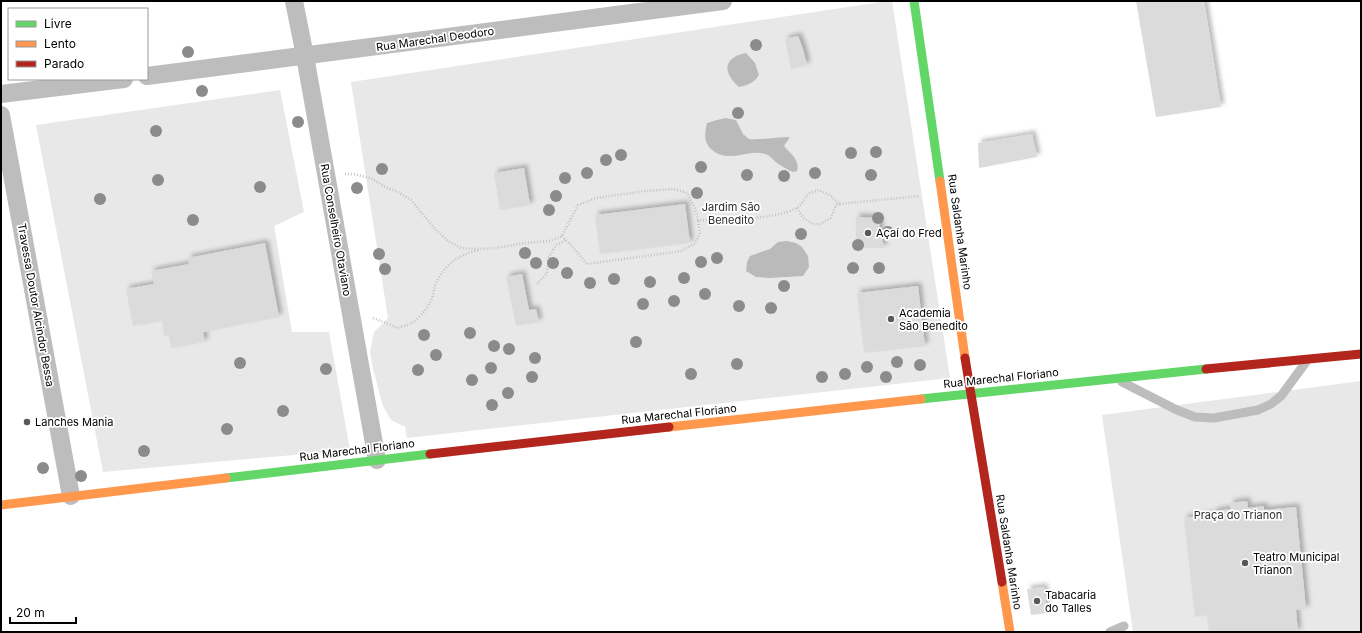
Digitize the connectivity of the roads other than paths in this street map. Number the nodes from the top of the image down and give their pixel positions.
1 (294, 1) edge
2 (723, 1) edge
3 (914, 1) edge
4 (305, 56) junction
5 (148, 76) edge
6 (116, 80) edge
7 (1, 94) edge
8 (1, 115) edge
9 (1361, 354) edge
10 (1309, 359) junction
11 (1116, 379) junction
12 (970, 393) junction
13 (377, 460) junction
14 (70, 496) junction
15 (1, 505) edge
16 (1124, 626) dead end
17 (1010, 632) edge
18 (1110, 632) edge

1 - 4 street, Rua Conselheiro Otaviano
2 - 4 street, Rua Marechal Deodoro
3 - 12 main road, Rua Saldanha Marinho
4 - 5 street, Rua Marechal Deodoro
4 - 13 street, Rua Conselheiro Otaviano
6 - 7 street
8 - 14 street, Travessa Doutor Alcindor Bessa
9 - 10 main road, Rua Marechal Floriano
10 - 11 main road, Rua Marechal Floriano
10 - 11 lane
11 - 12 main road, Rua Marechal Floriano
12 - 13 main road, Rua Marechal Floriano
12 - 17 main road, Rua Saldanha Marinho
13 - 14 main road, Rua Marechal Floriano
14 - 15 main road, Rua Marechal Floriano
16 - 18 lane

